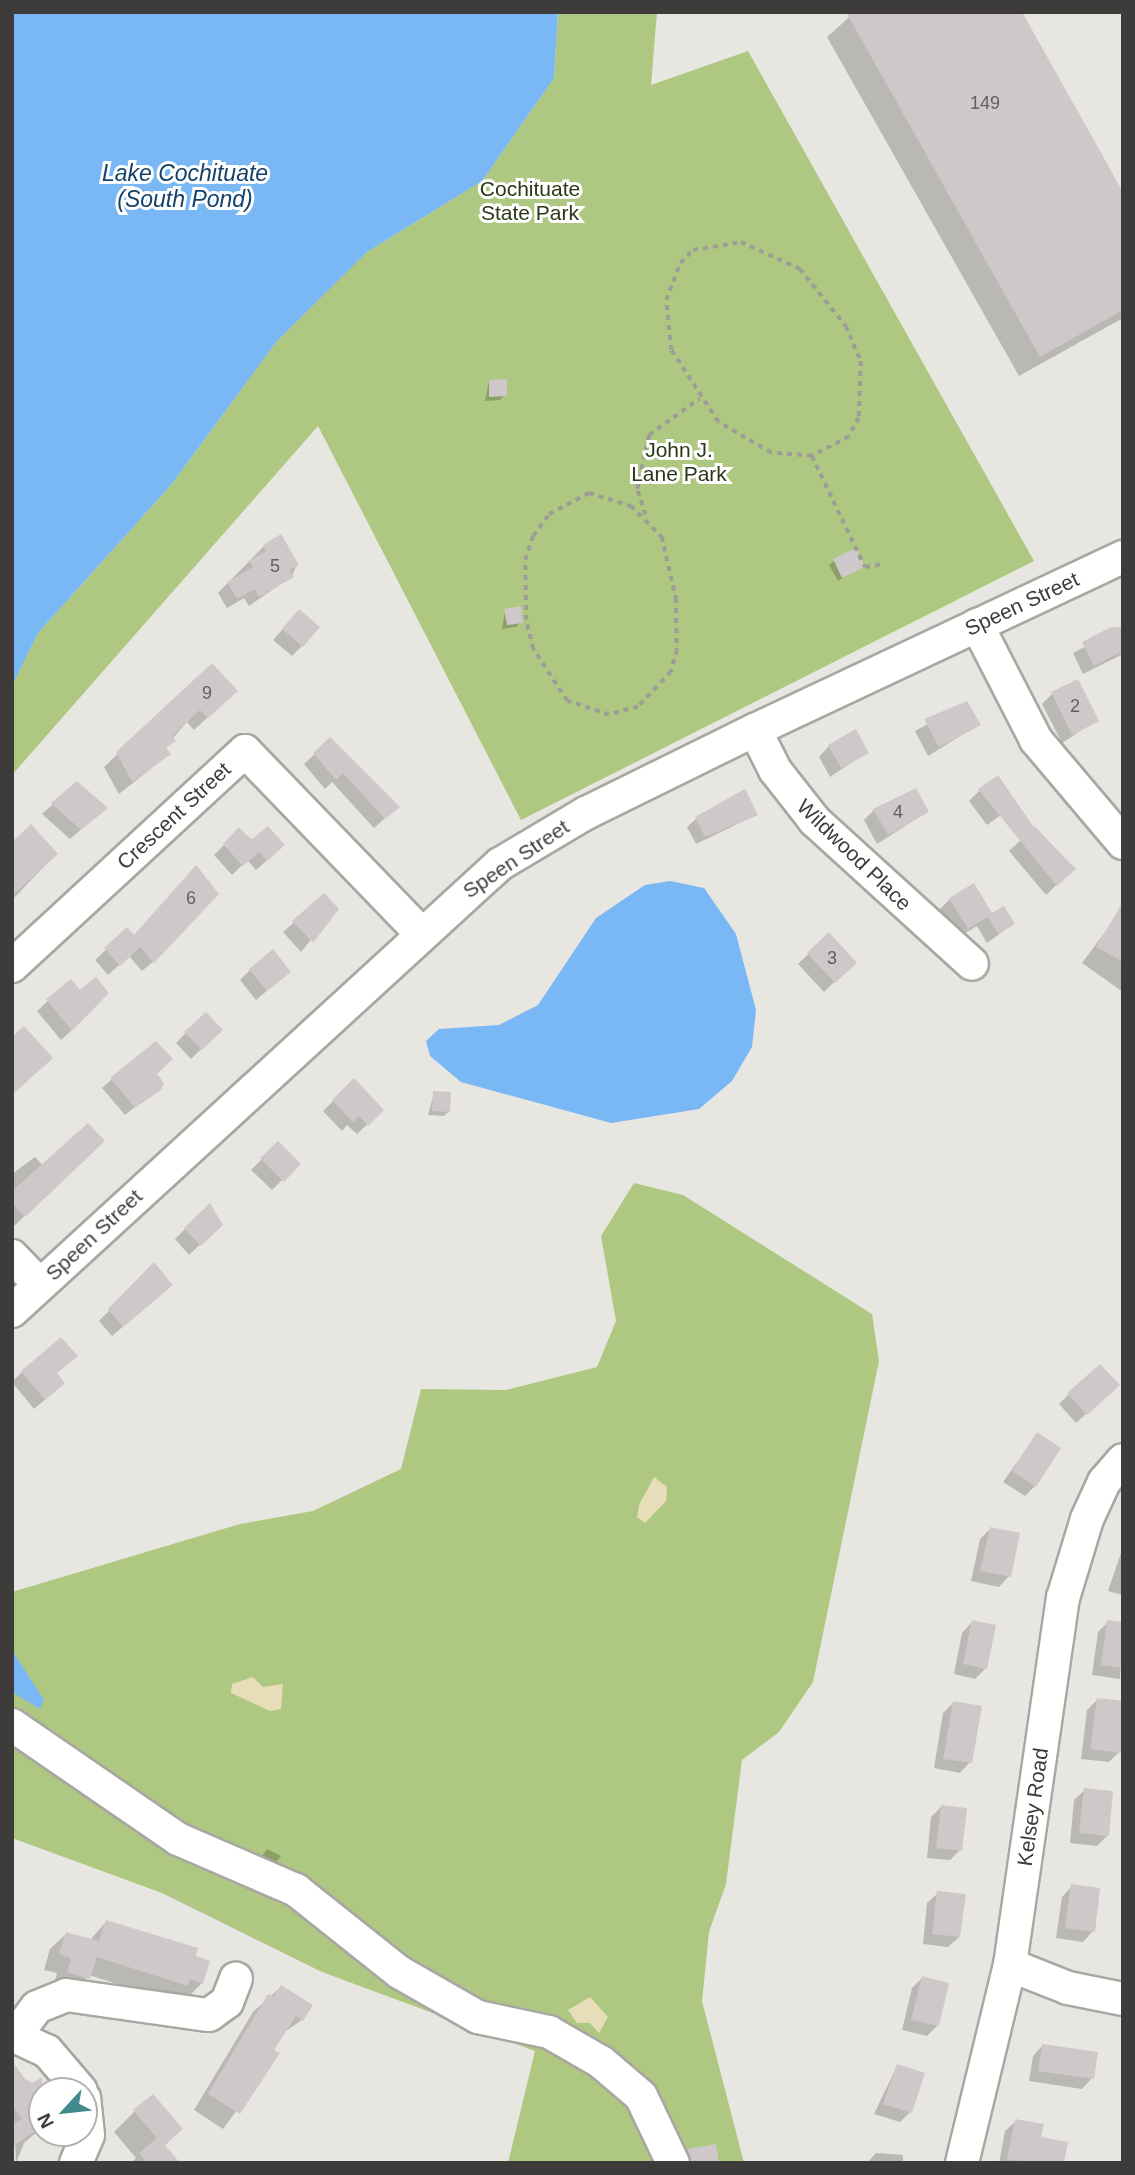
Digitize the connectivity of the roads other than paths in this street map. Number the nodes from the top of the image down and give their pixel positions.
1 (1123, 557) edge
2 (977, 625) junction
3 (755, 730) junction
4 (1123, 843) edge
5 (419, 931) junction
6 (972, 964) dead end
7 (12, 966) edge
8 (12, 1256) edge
9 (40, 1286) junction
10 (12, 1311) edge
11 (1123, 1460) edge
12 (12, 1725) edge
13 (1010, 1965) junction
14 (236, 1979) dead end
15 (1123, 1999) edge
16 (14, 2035) edge
17 (69, 2077) edge
18 (673, 2163) edge
19 (962, 2163) edge

1 - 2 street, Speen Street
2 - 3 street, Speen Street
2 - 4 street
3 - 5 street, Speen Street
3 - 6 street, Wildwood Place
5 - 7 street, Crescent Street
5 - 9 street, Speen Street
8 - 9 street
9 - 10 street, Speen Street
11 - 13 street, Kelsey Road
12 - 18 street
13 - 15 street
13 - 19 street, Kelsey Road
14 - 16 street
16 - 17 street

